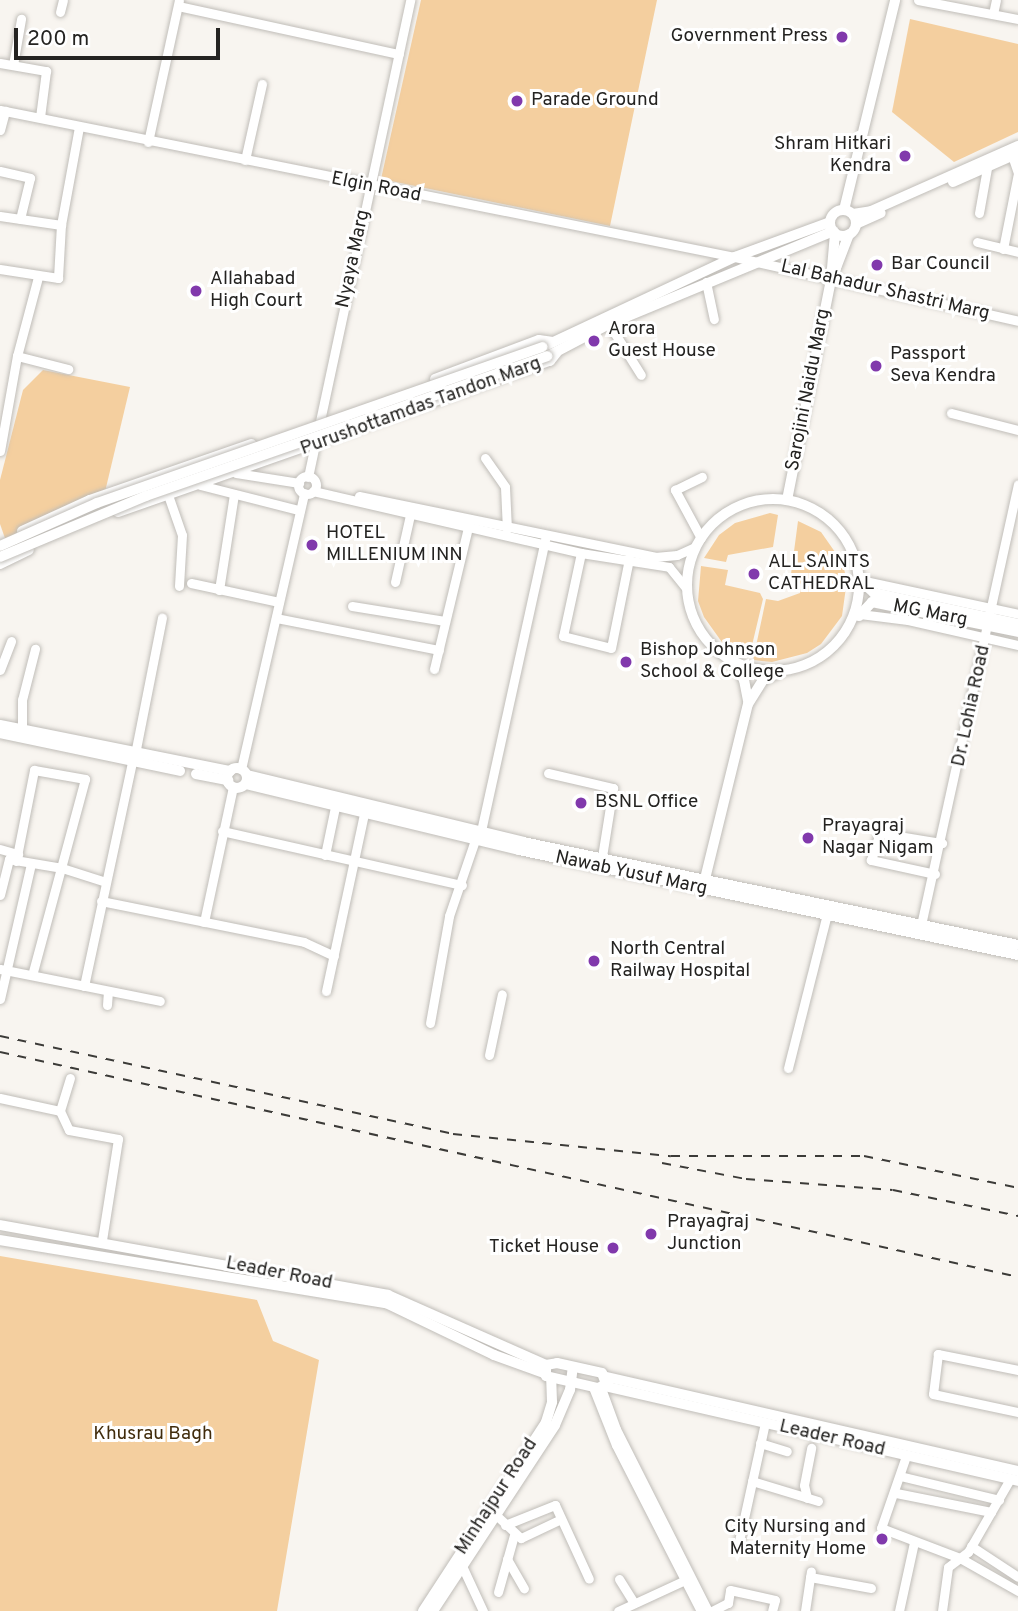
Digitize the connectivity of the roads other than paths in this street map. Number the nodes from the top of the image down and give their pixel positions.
1 (63, 0) edge
2 (410, 0) edge
3 (895, 0) edge
4 (918, 0) edge
5 (996, 0) edge
6 (179, 3) edge
7 (60, 12) dead end
8 (993, 14) junction
9 (21, 19) dead end
10 (1018, 19) edge
11 (399, 54) junction
12 (0, 63) edge
13 (13, 65) junction
14 (262, 84) dead end
15 (3, 110) edge
16 (40, 117) junction
17 (79, 127) junction
18 (0, 130) edge
19 (148, 142) junction
20 (1016, 152) edge
21 (245, 160) junction
22 (987, 168) junction
23 (0, 171) edge
24 (369, 187) junction
25 (979, 213) dead end
26 (0, 216) edge
27 (851, 216) junction
28 (20, 219) junction
29 (61, 225) junction
30 (833, 229) junction
31 (849, 234) junction
32 (977, 242) dead end
33 (1003, 249) junction
34 (1018, 252) edge
35 (735, 257) junction
36 (752, 261) junction
37 (0, 269) edge
38 (38, 277) junction
39 (831, 280) junction
40 (706, 282) junction
41 (714, 318) dead end
42 (1018, 321) edge
43 (609, 324) junction
44 (550, 349) junction
45 (17, 356) junction
46 (68, 369) dead end
47 (641, 375) dead end
48 (951, 413) dead end
49 (318, 421) junction
50 (1018, 430) edge
51 (317, 443) junction
52 (0, 450) edge
53 (485, 458) dead end
54 (236, 473) junction
55 (308, 477) junction
56 (702, 477) dead end
57 (299, 483) junction
58 (200, 485) junction
59 (1018, 485) edge
60 (311, 490) junction
61 (234, 494) junction
62 (169, 495) junction
63 (787, 500) junction
64 (299, 510) junction
65 (410, 515) junction
66 (1015, 516) edge
67 (469, 524) junction
68 (507, 529) junction
69 (545, 540) junction
70 (1, 541) edge
71 (698, 542) junction
72 (581, 553) junction
73 (0, 557) edge
74 (630, 557) junction
75 (12, 558) junction
76 (0, 564) edge
77 (860, 580) junction
78 (395, 582) dead end
79 (191, 583) dead end
80 (179, 586) dead end
81 (686, 588) junction
82 (219, 590) junction
83 (279, 602) junction
84 (352, 606) dead end
85 (860, 614) junction
86 (1018, 614) edge
87 (991, 617) junction
88 (162, 618) dead end
89 (276, 618) junction
90 (445, 621) junction
91 (1018, 624) edge
92 (851, 625) junction
93 (1018, 632) edge
94 (986, 638) junction
95 (11, 641) dead end
96 (1018, 645) edge
97 (35, 649) dead end
98 (439, 650) junction
99 (733, 661) junction
100 (434, 669) dead end
101 (0, 670) edge
102 (782, 670) junction
103 (748, 704) junction
104 (0, 725) edge
105 (22, 729) junction
106 (0, 733) edge
107 (134, 758) junction
108 (548, 773) dead end
109 (237, 778) junction
110 (335, 807) junction
111 (364, 814) junction
112 (222, 831) junction
113 (478, 835) junction
114 (942, 843) junction
115 (0, 849) edge
116 (325, 855) junction
117 (602, 857) junction
118 (17, 858) junction
119 (355, 862) junction
120 (31, 864) junction
121 (62, 868) junction
122 (935, 874) junction
123 (106, 882) junction
124 (462, 885) junction
125 (703, 886) junction
126 (0, 895) edge
127 (101, 901) junction
128 (827, 914) junction
129 (204, 922) junction
130 (922, 925) junction
131 (1018, 945) edge
132 (1018, 955) edge
133 (334, 956) junction
134 (3, 970) edge
135 (32, 975) junction
136 (84, 986) junction
137 (108, 991) junction
138 (326, 991) dead end
139 (502, 994) dead end
140 (0, 999) edge
141 (160, 1002) dead end
142 (107, 1005) dead end
143 (430, 1023) dead end
144 (489, 1055) dead end
145 (789, 1068) dead end
146 (70, 1078) dead end
147 (0, 1098) edge
148 (61, 1111) junction
149 (0, 1225) edge
150 (0, 1240) edge
151 (102, 1240) junction
152 (376, 1297) junction
153 (573, 1367) junction
154 (1018, 1370) edge
155 (547, 1372) junction
156 (572, 1382) junction
157 (601, 1385) junction
158 (1018, 1412) edge
159 (765, 1423) junction
160 (760, 1443) junction
161 (811, 1448) dead end
162 (787, 1451) dead end
163 (906, 1455) junction
164 (900, 1475) junction
165 (1015, 1477) edge
166 (752, 1481) junction
167 (951, 1486) junction
168 (895, 1493) junction
169 (807, 1498) junction
170 (999, 1500) junction
171 (818, 1502) dead end
172 (947, 1504) junction
173 (991, 1512) junction
174 (496, 1515) junction
175 (559, 1520) junction
176 (505, 1525) junction
177 (514, 1535) junction
178 (739, 1541) dead end
179 (914, 1542) junction
180 (971, 1546) junction
181 (960, 1558) junction
182 (507, 1559) junction
183 (462, 1566) junction
184 (1018, 1577) edge
185 (589, 1579) dead end
186 (619, 1579) dead end
187 (685, 1580) junction
188 (524, 1588) dead end
189 (871, 1588) dead end
190 (1018, 1591) edge
191 (498, 1592) dead end
192 (634, 1603) junction
193 (423, 1611) edge
194 (433, 1611) edge
195 (484, 1611) edge
196 (618, 1611) edge
197 (701, 1611) edge
198 (710, 1611) edge
199 (772, 1611) edge
200 (805, 1611) edge
201 (899, 1611) edge
202 (942, 1611) edge

1 - 7 street
2 - 11 street, Nyaya Marg
3 - 27 main road
4 - 8 street
5 - 8 street
6 - 11 street
6 - 19 street
8 - 10 street
9 - 13 street
11 - 24 street, Nyaya Marg
12 - 13 street
13 - 16 street
14 - 21 street
15 - 16 street, Elgin Road
15 - 18 street
16 - 17 street, Elgin Road
17 - 19 street, Elgin Road
17 - 29 street
19 - 21 street, Elgin Road
20 - 22 main road
20 - 27 main road
20 - 33 street
21 - 24 street, Elgin Road
22 - 25 street
22 - 27 main road
23 - 28 street
24 - 35 street, Elgin Road
24 - 49 street, Nyaya Marg
26 - 28 street
27 - 30 main road
27 - 31 main road, Sarojini Naidu Marg
28 - 29 street
29 - 38 street
30 - 31 main road
30 - 35 main road, Purushottamdas Tandon Marg
30 - 36 main road, Purushottamdas Tandon Marg
30 - 39 main road, Sarojini Naidu Marg
31 - 39 main road, Sarojini Naidu Marg
32 - 33 street
33 - 34 street
35 - 36 street, Elgin Road
35 - 44 main road, Purushottamdas Tandon Marg
36 - 39 street, Lal Bahadur Shastri Marg
36 - 40 main road, Purushottamdas Tandon Marg
37 - 38 street
38 - 45 street
39 - 42 street, Lal Bahadur Shastri Marg
39 - 63 main road, Sarojini Naidu Marg
40 - 41 street
40 - 43 main road, Purushottamdas Tandon Marg
43 - 44 main road, Purushottamdas Tandon Marg
43 - 47 street
44 - 49 main road, Purushottamdas Tandon Marg
44 - 51 main road, Purushottamdas Tandon Marg
44 - 70 main road, bridge
44 - 73 main road, bridge
45 - 46 street
45 - 52 street
48 - 50 street
49 - 51 street, Nyaya Marg
49 - 70 main road, Purushottamdas Tandon Marg
51 - 54 main road, Purushottamdas Tandon Marg
51 - 55 street, Nyaya Marg
53 - 68 street
54 - 57 street
54 - 58 main road, Purushottamdas Tandon Marg
55 - 57 street
55 - 60 street
56 - 71 street
57 - 60 street
58 - 61 street
58 - 62 main road, Purushottamdas Tandon Marg
59 - 66 street, Dr. Lohia Road
60 - 64 street
60 - 65 street
60 - 67 street
61 - 64 street
61 - 82 street
62 - 75 main road, Purushottamdas Tandon Marg
62 - 80 street
63 - 71 main road
63 - 77 main road
64 - 83 street
65 - 67 street
65 - 78 street
66 - 87 street, Dr. Lohia Road
67 - 68 street
67 - 69 street
67 - 90 street
68 - 69 street
69 - 72 street
69 - 74 street
69 - 113 street
70 - 75 street
71 - 74 street
71 - 81 main road
72 - 74 street
72 - 74 street
74 - 81 street
75 - 76 main road, Purushottamdas Tandon Marg
77 - 87 main road, MG Marg
77 - 92 main road
79 - 82 street
81 - 99 main road
82 - 83 street
83 - 89 street
84 - 90 street
85 - 87 main road, MG Marg
85 - 92 main road
85 - 94 street
86 - 87 street
87 - 91 main road, MG Marg
87 - 93 main road, MG Marg
87 - 94 street, Dr. Lohia Road
88 - 107 street
89 - 98 street
89 - 109 street
90 - 98 street
92 - 102 main road
94 - 96 street
94 - 114 street, Dr. Lohia Road
95 - 101 street
97 - 105 street
98 - 100 street
99 - 102 main road
99 - 103 main road
102 - 103 main road
103 - 125 main road
104 - 105 main road, Nawab Yusuf Marg
105 - 107 main road, Nawab Yusuf Marg
106 - 107 main road, Nawab Yusuf Marg
107 - 109 main road, Nawab Yusuf Marg
107 - 123 street
108 - 117 street
109 - 110 main road, Nawab Yusuf Marg
109 - 112 street
109 - 113 main road, Nawab Yusuf Marg
110 - 111 main road, Nawab Yusuf Marg
110 - 116 street
111 - 113 main road, Nawab Yusuf Marg
111 - 119 street
112 - 116 street
112 - 129 street
113 - 117 main road, Nawab Yusuf Marg
113 - 124 street
113 - 125 main road, Nawab Yusuf Marg
114 - 122 street, Dr. Lohia Road
114 - 122 street
115 - 118 street
116 - 119 street
117 - 125 main road, Nawab Yusuf Marg
118 - 120 street
118 - 121 street
118 - 126 street
119 - 124 street
119 - 133 street
120 - 121 street
120 - 134 street
121 - 123 street
121 - 135 street
122 - 130 street, Dr. Lohia Road
123 - 127 street
124 - 143 street
125 - 128 main road, Nawab Yusuf Marg
125 - 130 main road, Nawab Yusuf Marg
127 - 129 street
127 - 136 street
128 - 132 main road, Nawab Yusuf Marg
128 - 145 street
129 - 133 street
130 - 131 main road, Nawab Yusuf Marg
133 - 138 street
134 - 135 street
134 - 140 street
135 - 136 street
136 - 137 street
137 - 141 street
137 - 142 street
139 - 144 street
146 - 148 street
147 - 148 street
148 - 151 street
149 - 151 main road, Leader Road
150 - 152 main road, Leader Road
151 - 152 main road, Leader Road
152 - 155 main road, Leader Road
153 - 155 main road
153 - 156 main road, Minhajpur Road
153 - 157 main road
154 - 158 street
155 - 156 main road
155 - 193 main road, Minhajpur Road
156 - 157 main road
156 - 174 main road, Minhajpur Road
157 - 159 main road, Leader Road
157 - 165 main road, Leader Road
157 - 187 street
157 - 198 street
159 - 160 street
159 - 163 main road, Leader Road
160 - 162 street
160 - 166 street
161 - 169 street
163 - 164 street
163 - 165 main road, Leader Road
164 - 167 street
164 - 168 street
165 - 170 street
166 - 169 street
166 - 178 street
167 - 170 street
167 - 172 street
168 - 172 street
168 - 179 street
169 - 171 street
170 - 173 street
172 - 173 street
173 - 180 street
174 - 176 street
174 - 183 main road, Minhajpur Road
175 - 176 street
175 - 177 street
175 - 185 street
176 - 177 street
177 - 182 street
179 - 181 street
179 - 201 street
180 - 181 street
180 - 184 street
181 - 190 street
181 - 202 street
182 - 188 street
182 - 191 street
183 - 194 main road, Minhajpur Road
183 - 195 street
186 - 192 street
187 - 192 street
187 - 197 street
189 - 200 street
192 - 196 street
198 - 199 street

